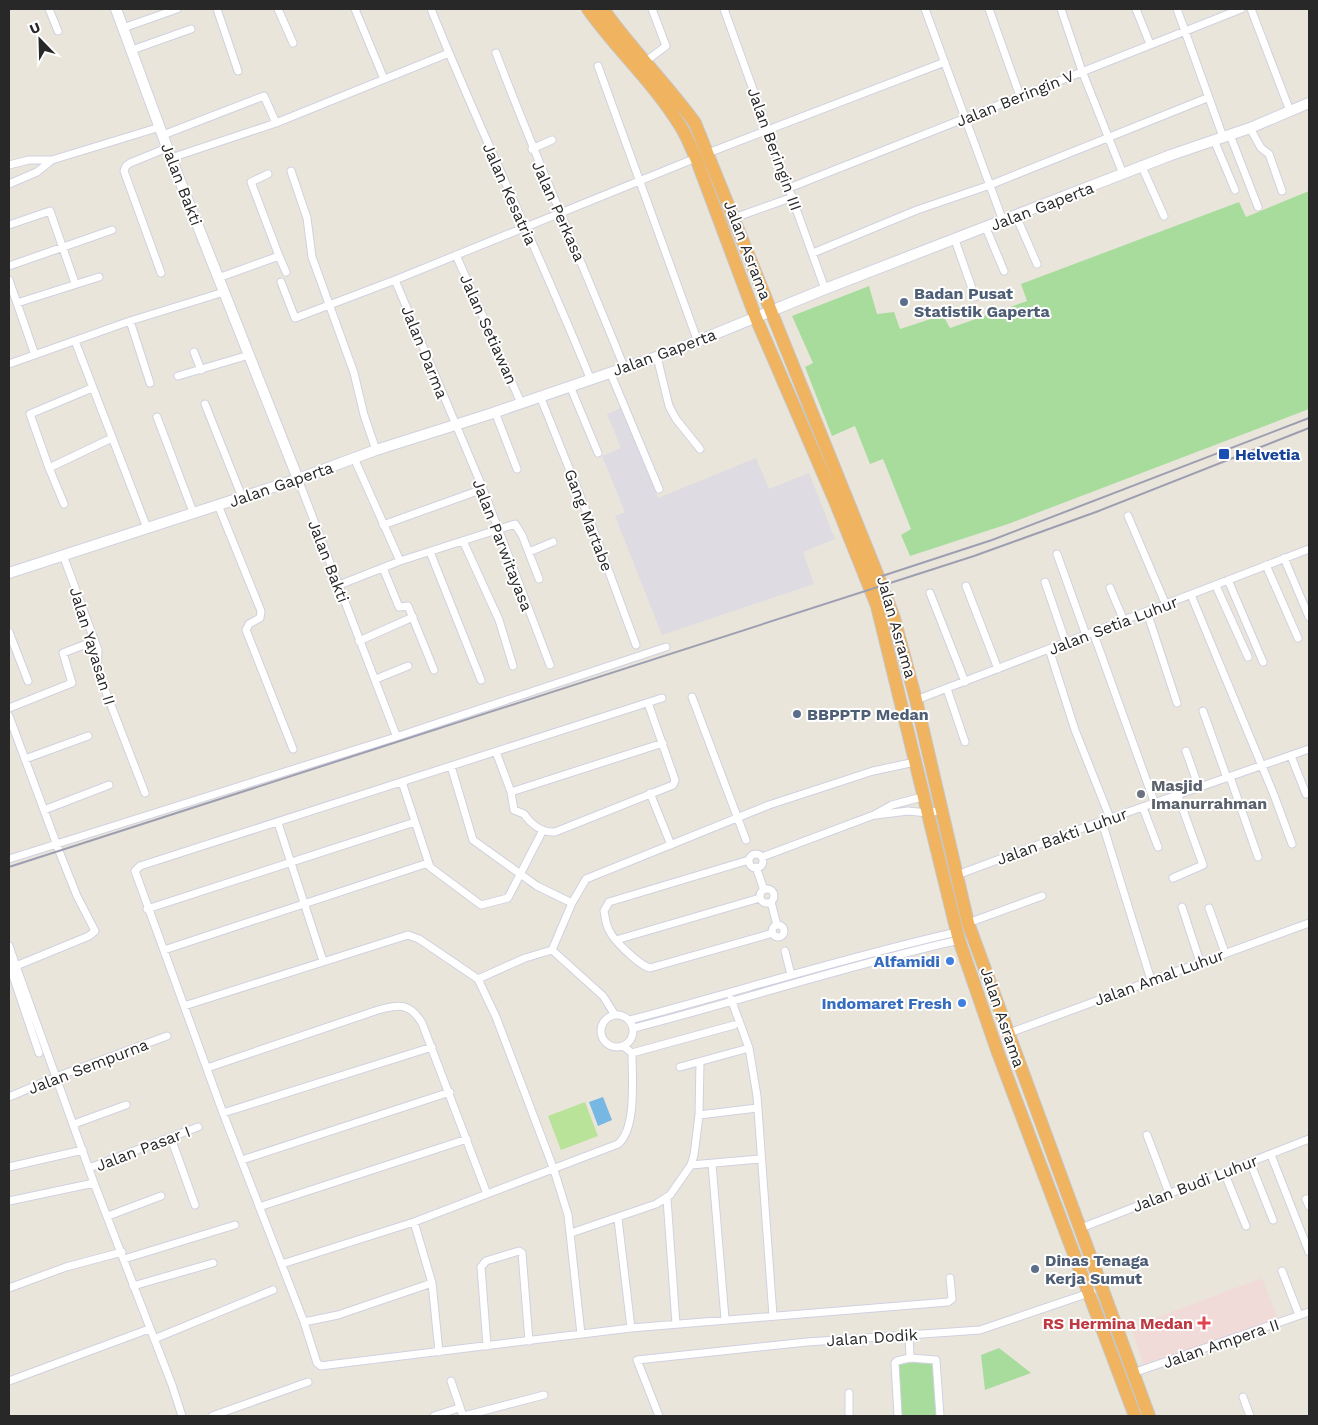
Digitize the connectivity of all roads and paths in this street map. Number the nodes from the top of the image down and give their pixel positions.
1 (49, 9) edge
2 (116, 9) edge
3 (177, 9) edge
4 (217, 9) edge
5 (278, 9) edge
6 (355, 9) edge
7 (431, 9) edge
8 (588, 9) edge
9 (603, 9) edge
10 (652, 9) edge
11 (724, 9) edge
12 (925, 9) edge
13 (989, 9) edge
14 (1061, 9) edge
15 (1136, 9) edge
16 (1177, 9) edge
17 (1241, 9) edge
18 (1252, 9) edge
19 (123, 28) junction
20 (191, 29) dead end
21 (1184, 30) junction
22 (58, 31) dead end
23 (294, 43) dead end
24 (1150, 44) junction
25 (132, 50) junction
26 (450, 53) junction
27 (496, 53) dead end
28 (646, 62) junction
29 (945, 62) junction
30 (598, 66) dead end
31 (238, 71) dead end
32 (1082, 71) junction
33 (384, 79) junction
34 (1020, 96) junction
35 (1207, 98) junction
36 (1309, 103) edge
37 (1290, 110) junction
38 (966, 119) junction
39 (276, 124) junction
40 (1250, 128) junction
41 (768, 130) junction
42 (161, 131) junction
43 (1222, 137) junction
44 (1108, 139) junction
45 (552, 140) dead end
46 (167, 148) junction
47 (532, 149) junction
48 (702, 155) junction
49 (171, 158) junction
50 (52, 160) junction
51 (9, 166) edge
52 (1142, 167) junction
53 (291, 172) dead end
54 (268, 174) dead end
55 (1123, 174) junction
56 (639, 181) junction
57 (9, 184) edge
58 (990, 185) junction
59 (789, 188) junction
60 (1235, 190) dead end
61 (1282, 191) dead end
62 (793, 197) junction
63 (1258, 207) dead end
64 (562, 213) junction
65 (1016, 216) junction
66 (1164, 216) dead end
67 (734, 218) junction
68 (1003, 221) junction
69 (9, 225) edge
70 (524, 228) junction
71 (986, 228) junction
72 (112, 230) dead end
73 (955, 240) junction
74 (64, 247) junction
75 (813, 253) junction
76 (456, 255) junction
77 (279, 256) junction
78 (1037, 264) dead end
79 (9, 266) edge
80 (1004, 271) dead end
81 (286, 272) dead end
82 (161, 273) dead end
83 (99, 276) dead end
84 (218, 278) junction
85 (9, 280) edge
86 (395, 280) junction
87 (281, 282) dead end
88 (75, 283) junction
89 (825, 289) junction
90 (224, 292) junction
91 (11, 293) edge
92 (975, 297) dead end
93 (17, 303) junction
94 (330, 304) junction
95 (770, 312) junction
96 (756, 318) junction
97 (130, 322) junction
98 (75, 342) junction
99 (698, 342) junction
100 (194, 352) dead end
101 (36, 355) junction
102 (249, 355) junction
103 (663, 355) junction
104 (9, 364) edge
105 (624, 367) junction
106 (200, 370) junction
107 (610, 372) junction
108 (178, 376) dead end
109 (590, 378) junction
110 (150, 383) dead end
111 (570, 386) junction
112 (92, 388) junction
113 (540, 396) junction
114 (521, 403) junction
115 (205, 404) dead end
116 (495, 412) junction
117 (158, 417) dead end
118 (454, 425) junction
119 (112, 438) junction
120 (700, 449) dead end
121 (376, 450) junction
122 (598, 453) dead end
123 (354, 458) junction
124 (49, 468) junction
125 (517, 469) dead end
126 (298, 479) junction
127 (482, 489) junction
128 (658, 489) dead end
129 (242, 497) junction
130 (64, 504) dead end
131 (218, 505) junction
132 (193, 512) junction
133 (1128, 516) dead end
134 (384, 525) junction
135 (147, 528) junction
136 (498, 529) junction
137 (463, 541) junction
138 (553, 542) dead end
139 (1309, 549) edge
140 (430, 552) junction
141 (529, 552) junction
142 (1057, 554) dead end
143 (63, 555) junction
144 (1284, 558) junction
145 (400, 561) junction
146 (1266, 565) junction
147 (383, 568) junction
148 (9, 573) edge
149 (540, 579) dead end
150 (1228, 580) junction
151 (1045, 582) dead end
152 (339, 585) junction
153 (966, 586) dead end
154 (1216, 586) junction
155 (1110, 588) dead end
156 (930, 593) dead end
157 (1191, 595) junction
158 (1166, 605) junction
159 (1147, 612) junction
160 (413, 617) junction
161 (1309, 617) edge
162 (1124, 620) junction
163 (9, 632) edge
164 (1089, 633) junction
165 (1298, 638) dead end
166 (94, 640) junction
167 (359, 641) junction
168 (1066, 643) junction
169 (636, 645) dead end
170 (666, 647) dead end
171 (1049, 649) junction
172 (1248, 658) dead end
173 (1263, 662) dead end
174 (550, 665) dead end
175 (408, 666) dead end
176 (513, 666) dead end
177 (998, 669) junction
178 (434, 670) dead end
179 (376, 679) junction
180 (481, 680) dead end
181 (28, 681) dead end
182 (964, 682) junction
183 (947, 689) junction
184 (692, 697) dead end
185 (662, 698) dead end
186 (916, 700) junction
187 (648, 703) junction
188 (1178, 704) dead end
189 (9, 708) edge
190 (1203, 712) dead end
191 (9, 716) edge
192 (396, 735) junction
193 (88, 736) dead end
194 (965, 742) dead end
195 (663, 743) junction
196 (293, 749) dead end
197 (1309, 749) edge
198 (1186, 751) dead end
199 (496, 752) junction
200 (1291, 756) junction
201 (25, 759) junction
202 (909, 763) junction
203 (450, 766) junction
204 (1261, 766) junction
205 (1228, 778) junction
206 (402, 782) junction
207 (109, 785) dead end
208 (1199, 788) junction
209 (510, 792) junction
210 (145, 793) dead end
211 (650, 793) junction
212 (1306, 794) dead end
213 (922, 796) junction
214 (1178, 796) junction
215 (906, 801) junction
216 (1154, 804) junction
217 (1143, 808) junction
218 (44, 810) junction
219 (942, 810) junction
220 (908, 811) junction
221 (928, 813) junction
222 (874, 815) junction
223 (737, 818) junction
224 (1110, 818) junction
225 (415, 822) junction
226 (1102, 822) junction
227 (278, 823) junction
228 (543, 830) junction
229 (746, 840) dead end
230 (56, 844) junction
231 (1292, 844) dead end
232 (671, 845) junction
233 (1158, 847) dead end
234 (762, 857) junction
235 (1258, 857) dead end
236 (9, 860) edge
237 (749, 860) junction
238 (428, 863) junction
239 (289, 864) junction
240 (756, 867) junction
241 (522, 875) junction
242 (957, 875) junction
243 (1173, 878) dead end
244 (764, 890) junction
245 (1042, 896) dead end
246 (760, 898) junction
247 (771, 902) junction
248 (572, 903) junction
249 (304, 904) junction
250 (1182, 907) dead end
251 (1210, 908) dead end
252 (147, 909) junction
253 (968, 922) junction
254 (1309, 923) edge
255 (777, 925) junction
256 (773, 933) junction
257 (958, 936) junction
258 (616, 940) junction
259 (9, 946) edge
260 (883, 948) junction
261 (164, 950) junction
262 (552, 950) junction
263 (785, 951) dead end
264 (1225, 953) junction
265 (884, 957) junction
266 (323, 961) junction
267 (1200, 962) junction
268 (12, 965) edge
269 (791, 975) junction
270 (11, 979) edge
271 (478, 979) junction
272 (1151, 980) junction
273 (729, 993) junction
274 (733, 1002) junction
275 (184, 1006) junction
276 (615, 1014) junction
277 (630, 1020) junction
278 (734, 1025) dead end
279 (634, 1028) junction
280 (1009, 1033) junction
281 (167, 1036) dead end
282 (432, 1046) junction
283 (623, 1046) junction
284 (749, 1048) junction
285 (39, 1052) dead end
286 (632, 1053) junction
287 (700, 1062) junction
288 (680, 1067) dead end
289 (207, 1068) junction
290 (56, 1077) junction
291 (450, 1092) junction
292 (9, 1097) edge
293 (126, 1105) dead end
294 (757, 1108) junction
295 (224, 1113) junction
296 (699, 1115) junction
297 (74, 1124) junction
298 (198, 1127) dead end
299 (1147, 1135) dead end
300 (171, 1138) junction
301 (1309, 1139) edge
302 (467, 1140) junction
303 (82, 1150) junction
304 (1271, 1154) junction
305 (760, 1158) junction
306 (242, 1160) junction
307 (1250, 1162) junction
308 (712, 1164) junction
309 (691, 1166) junction
310 (9, 1167) edge
311 (89, 1168) junction
312 (554, 1170) junction
313 (1224, 1172) junction
314 (94, 1183) junction
315 (1169, 1193) junction
316 (487, 1194) junction
317 (161, 1196) dead end
318 (666, 1199) junction
319 (9, 1201) edge
320 (195, 1205) dead end
321 (259, 1207) junction
322 (108, 1216) junction
323 (618, 1219) junction
324 (1273, 1220) dead end
325 (414, 1222) junction
326 (236, 1224) dead end
327 (1246, 1226) dead end
328 (1081, 1228) junction
329 (571, 1234) junction
330 (1309, 1252) edge
331 (123, 1255) junction
332 (213, 1263) dead end
333 (282, 1264) junction
334 (1282, 1271) dead end
335 (950, 1278) dead end
336 (432, 1283) junction
337 (133, 1286) junction
338 (9, 1288) edge
339 (1101, 1289) junction
340 (273, 1290) dead end
341 (1088, 1294) junction
342 (1309, 1312) edge
343 (1299, 1315) junction
344 (773, 1316) junction
345 (725, 1319) junction
346 (304, 1322) junction
347 (676, 1324) junction
348 (631, 1328) junction
349 (149, 1329) junction
350 (581, 1334) junction
351 (909, 1334) junction
352 (154, 1339) junction
353 (529, 1341) junction
354 (487, 1346) junction
355 (439, 1352) junction
356 (910, 1358) junction
357 (1133, 1373) junction
358 (9, 1381) edge
359 (451, 1381) dead end
360 (308, 1382) dead end
361 (849, 1392) dead end
362 (544, 1395) dead end
363 (1243, 1397) dead end
364 (459, 1408) junction
365 (182, 1416) edge
366 (212, 1416) edge
367 (434, 1416) edge
368 (464, 1416) edge
369 (659, 1416) edge
370 (849, 1416) edge
371 (898, 1416) edge
372 (940, 1416) edge
373 (1135, 1416) edge
374 (1149, 1416) edge
375 (1250, 1416) edge

1 - 22 street
2 - 19 street, Jalan Bakti
3 - 19 street
4 - 31 street
5 - 23 street
6 - 33 street
7 - 26 street, Jalan Kesatria
8 - 48 highway, Jalan Asrama
9 - 28 highway, Jalan Asrama
10 - 28 street
11 - 41 street, Jalan Beringin III
12 - 29 street
13 - 34 street
14 - 32 street
15 - 24 street
16 - 21 street
17 - 21 street, Jalan Beringin V
18 - 37 street
19 - 25 street, Jalan Bakti
20 - 25 street
21 - 24 street, Jalan Beringin V
21 - 35 street
24 - 32 street, Jalan Beringin V
25 - 42 street, Jalan Bakti
26 - 33 street
26 - 70 street, Jalan Kesatria
27 - 47 street, Jalan Perkasa
28 - 48 highway, Jalan Asrama
29 - 38 street
29 - 41 street
30 - 56 street
32 - 34 street, Jalan Beringin V
32 - 44 street
33 - 39 street
34 - 38 street, Jalan Beringin V
35 - 43 street
35 - 44 street
36 - 37 street, Jalan Gaperta
37 - 40 street, Jalan Gaperta
38 - 58 street
38 - 59 street, Jalan Beringin V
39 - 42 street
39 - 49 street
40 - 43 street, Jalan Gaperta
40 - 61 street
41 - 48 street
41 - 59 street, Jalan Beringin III
42 - 46 street, Jalan Bakti
42 - 50 street
43 - 52 street, Jalan Gaperta
43 - 60 street
43 - 63 street
44 - 55 street
44 - 58 street
45 - 47 street
46 - 49 street, Jalan Bakti
46 - 82 street
47 - 64 street, Jalan Perkasa
48 - 56 street
48 - 67 highway, Jalan Asrama
48 - 96 highway, Jalan Asrama
49 - 84 street, Jalan Bakti
50 - 51 street
50 - 57 street
52 - 55 street, Jalan Gaperta
52 - 66 street
53 - 94 street
54 - 77 street
55 - 65 street, Jalan Gaperta
56 - 64 street
56 - 99 street
58 - 68 street
58 - 75 street
59 - 62 street, Jalan Beringin III
62 - 67 street
62 - 75 street, Jalan Beringin III
64 - 70 street
64 - 105 street, Jalan Perkasa
65 - 68 street, Jalan Gaperta
65 - 78 street
67 - 95 highway, Jalan Asrama
68 - 71 street, Jalan Gaperta
69 - 74 street
70 - 76 street
70 - 109 street, Jalan Kesatria
71 - 73 street, Jalan Gaperta
71 - 80 street
72 - 74 street
73 - 89 street, Jalan Gaperta
73 - 92 street
74 - 79 street
74 - 88 street
75 - 89 street, Jalan Beringin III
76 - 86 street
76 - 114 street, Jalan Setiawan
77 - 81 street
77 - 84 street
83 - 88 street
84 - 90 street, Jalan Bakti
85 - 91 street
86 - 94 street
86 - 118 street, Jalan Darma
87 - 94 street
88 - 93 street
89 - 95 street, Jalan Gaperta
90 - 97 street
90 - 102 street, Jalan Bakti
91 - 93 street
93 - 101 street
94 - 121 street
95 - 96 street, Jalan Gaperta
95 - 186 highway, Jalan Asrama
96 - 99 street, Jalan Gaperta
96 - 202 highway, Jalan Asrama
97 - 98 street
97 - 110 street
98 - 101 street
98 - 112 street
99 - 103 street, Jalan Gaperta
100 - 106 street
101 - 104 street
102 - 106 street
102 - 126 street, Jalan Bakti
103 - 105 street, Jalan Gaperta
103 - 120 street
105 - 107 street, Jalan Gaperta
106 - 108 street
107 - 109 street, Jalan Gaperta
107 - 128 street
109 - 111 street, Jalan Gaperta
111 - 113 street, Jalan Gaperta
111 - 122 street
112 - 119 street
112 - 124 street
113 - 114 street, Jalan Gaperta
113 - 169 street, Gang Martabe
114 - 116 street, Jalan Gaperta
115 - 129 street
116 - 118 street, Jalan Gaperta
116 - 125 street
117 - 132 street
118 - 121 street, Jalan Gaperta
118 - 127 street, Jalan Parwitayasa
119 - 124 street
119 - 135 street
121 - 123 street, Jalan Gaperta
123 - 126 street, Jalan Gaperta
123 - 134 street
124 - 130 street
126 - 129 street, Jalan Gaperta
126 - 152 street, Jalan Bakti
127 - 134 street
127 - 136 street, Jalan Parwitayasa
129 - 131 street, Jalan Gaperta
131 - 132 street, Jalan Gaperta
131 - 196 street
132 - 135 street, Jalan Gaperta
133 - 158 street
134 - 145 street
135 - 143 street, Jalan Gaperta
136 - 137 street
136 - 141 street
136 - 174 street, Jalan Parwitayasa
137 - 140 street
137 - 176 street
138 - 141 street
139 - 144 street, Jalan Setia Luhur
140 - 145 street
140 - 180 street
141 - 149 street
142 - 164 street
143 - 148 street, Jalan Gaperta
143 - 166 street, Jalan Yayasan II
144 - 146 street, Jalan Setia Luhur
144 - 161 street
145 - 147 street
146 - 150 street, Jalan Setia Luhur
146 - 165 street
147 - 152 street
147 - 160 street
150 - 154 street, Jalan Setia Luhur
150 - 173 street
151 - 168 street
152 - 167 street, Jalan Bakti
153 - 177 street
154 - 157 street, Jalan Setia Luhur
154 - 172 street
155 - 162 street
156 - 182 street
157 - 158 street, Jalan Setia Luhur
157 - 204 street
158 - 159 street, Jalan Setia Luhur
159 - 162 street, Jalan Setia Luhur
159 - 188 street
160 - 167 street
160 - 178 street
162 - 164 street, Jalan Setia Luhur
163 - 181 street
164 - 168 street, Jalan Setia Luhur
164 - 216 street
166 - 189 street
166 - 210 street, Jalan Yayasan II
167 - 179 street, Jalan Bakti
168 - 171 street, Jalan Setia Luhur
170 - 192 street
171 - 177 street, Jalan Setia Luhur
171 - 224 street
175 - 179 street
177 - 182 street, Jalan Setia Luhur
179 - 192 street, Jalan Bakti
182 - 183 street, Jalan Setia Luhur
183 - 186 street, Jalan Setia Luhur
183 - 194 street
184 - 223 street
185 - 187 street
186 - 219 highway, Jalan Asrama
187 - 195 street
187 - 199 street
190 - 205 street
191 - 201 street
192 - 230 street
193 - 201 street
195 - 209 street
195 - 211 street
197 - 200 street, Jalan Bakti Luhur
198 - 208 street
199 - 203 street
199 - 209 street
200 - 204 street, Jalan Bakti Luhur
200 - 212 street
201 - 218 street
202 - 213 highway, Jalan Asrama
202 - 223 street
203 - 206 street
203 - 241 street
204 - 205 street, Jalan Bakti Luhur
204 - 231 street
205 - 208 street, Jalan Bakti Luhur
205 - 235 street
206 - 225 street
206 - 227 street
207 - 218 street
208 - 214 street, Jalan Bakti Luhur
209 - 228 street
211 - 228 street
211 - 232 street
213 - 215 street
213 - 221 highway, Jalan Asrama
214 - 216 street, Jalan Bakti Luhur
214 - 243 street
215 - 220 street
215 - 222 street
216 - 217 street, Jalan Bakti Luhur
217 - 224 street, Jalan Bakti Luhur
217 - 233 street
218 - 230 street
219 - 221 street
219 - 242 highway, Jalan Asrama
220 - 221 street
220 - 222 street
221 - 257 highway, Jalan Asrama
222 - 234 street
223 - 229 street
223 - 232 street
224 - 226 street, Jalan Bakti Luhur
225 - 238 street
225 - 239 street
226 - 242 street, Jalan Bakti Luhur
226 - 272 street
227 - 239 street
227 - 252 street
228 - 241 street
230 - 236 street
230 - 268 street
232 - 248 street
234 - 237 street
234 - 240 street
237 - 240 street
237 - 258 street
238 - 241 street
238 - 249 street
239 - 249 street
239 - 252 street
240 - 244 street
241 - 248 street
242 - 253 highway, Jalan Asrama
244 - 246 street
244 - 247 street
245 - 253 street
246 - 247 street
246 - 258 street
247 - 255 street
248 - 262 street
249 - 261 street
249 - 266 street
250 - 267 street
251 - 264 street
252 - 261 street
253 - 280 highway, Jalan Asrama
254 - 264 street, Jalan Amal Luhur
255 - 256 street
255 - 256 street
256 - 258 street
257 - 260 street
257 - 265 street
257 - 341 highway, Jalan Asrama
259 - 268 street
260 - 265 street
260 - 269 street
261 - 275 street
262 - 271 street
262 - 276 street
263 - 269 street
264 - 267 street, Jalan Amal Luhur
265 - 274 street
266 - 271 street
266 - 275 street
267 - 272 street, Jalan Amal Luhur
268 - 270 street
268 - 290 street
269 - 273 street
270 - 285 street
271 - 312 street
272 - 280 street, Jalan Amal Luhur
273 - 274 street
273 - 277 street
274 - 279 street
274 - 284 street
275 - 289 street
276 - 277 street
276 - 283 street
277 - 279 street
278 - 286 street
279 - 283 street
280 - 328 highway, Jalan Asrama
281 - 290 street, Jalan Sempurna
282 - 289 street
282 - 291 street
282 - 295 street
283 - 286 street
284 - 287 street
284 - 294 street
286 - 312 street
287 - 288 street
287 - 296 street
289 - 295 street
290 - 292 street, Jalan Sempurna
290 - 297 street
291 - 302 street
291 - 306 street
293 - 297 street
294 - 296 street
294 - 305 street
295 - 306 street
296 - 309 street
297 - 303 street
298 - 300 street, Jalan Pasar I
299 - 315 street
300 - 311 street, Jalan Pasar I
300 - 320 street
301 - 304 street, Jalan Budi Luhur
302 - 316 street
302 - 321 street
303 - 310 street
303 - 311 street
304 - 307 street, Jalan Budi Luhur
304 - 330 street
305 - 308 street
305 - 344 street
306 - 321 street
307 - 313 street, Jalan Budi Luhur
307 - 324 street
308 - 309 street
308 - 345 street
309 - 318 street
311 - 314 street
312 - 316 street
312 - 329 street
313 - 315 street, Jalan Budi Luhur
313 - 327 street
314 - 319 street
314 - 322 street
315 - 328 street, Jalan Budi Luhur
316 - 325 street
317 - 322 street
318 - 323 street
318 - 347 street
321 - 333 street
322 - 331 street
323 - 329 street
323 - 348 street
325 - 333 street
325 - 336 street
326 - 331 street
328 - 339 highway, Jalan Asrama
329 - 350 street
331 - 337 street
331 - 338 street
332 - 337 street
333 - 346 street
334 - 343 street
335 - 344 street
336 - 346 street
336 - 355 street
337 - 349 street
339 - 341 street, Jalan Dodik
339 - 357 highway, Jalan Asrama
340 - 352 street
341 - 351 street, Jalan Dodik
341 - 373 highway, Jalan Asrama
342 - 343 street, Jalan Ampera II
343 - 357 street, Jalan Ampera II
344 - 345 street
345 - 347 street
346 - 355 street
347 - 348 street
348 - 350 street
349 - 352 street
349 - 358 street
350 - 353 street
351 - 356 street
351 - 369 street, Jalan Dodik
352 - 365 street
353 - 354 street
353 - 354 street
354 - 355 street
356 - 371 street
356 - 372 street
357 - 374 highway, Jalan Asrama
359 - 364 street
360 - 366 street
361 - 370 street
362 - 368 street
363 - 375 street
364 - 367 street
364 - 368 street

